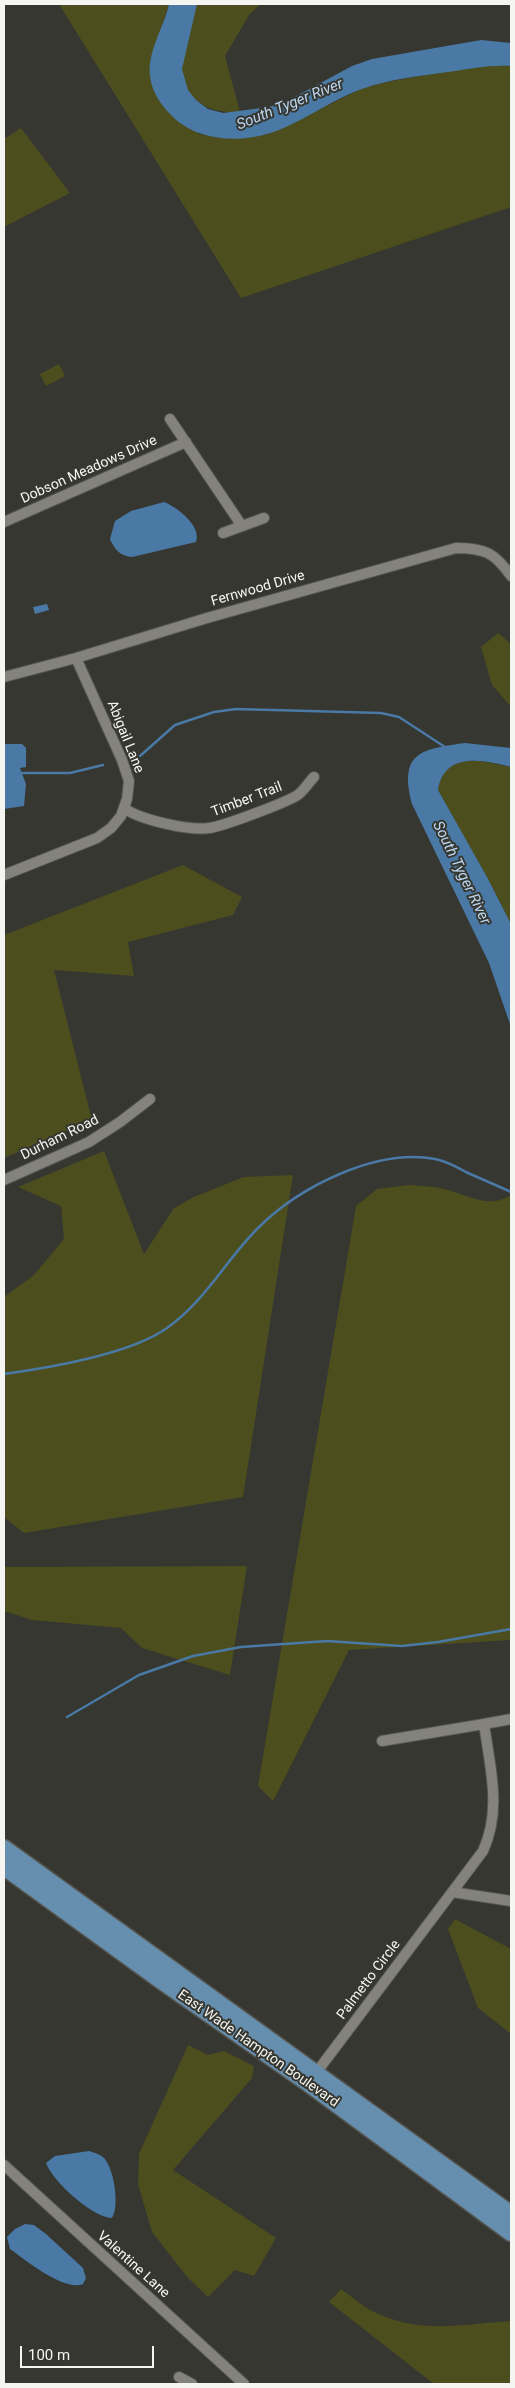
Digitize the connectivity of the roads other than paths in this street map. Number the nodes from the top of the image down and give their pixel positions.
1 (170, 419) dead end
2 (186, 442) junction
3 (264, 518) dead end
4 (4, 522) edge
5 (242, 526) junction
6 (222, 533) dead end
7 (511, 576) edge
8 (76, 658) junction
9 (4, 676) edge
10 (314, 777) dead end
11 (124, 808) junction
12 (4, 875) edge
13 (150, 1100) dead end
14 (4, 1180) edge
15 (511, 1719) edge
16 (484, 1724) junction
17 (382, 1742) dead end
18 (4, 1848) edge
19 (4, 1867) edge
20 (452, 1892) junction
21 (511, 1901) edge
22 (313, 2079) junction
23 (4, 2165) edge
24 (492, 2209) junction
25 (511, 2214) edge
26 (511, 2232) edge
27 (178, 2378) dead end
28 (192, 2384) edge
29 (244, 2384) edge

1 - 2 street
2 - 4 street, Dobson Meadows Drive
2 - 5 street
3 - 5 street
5 - 6 street
7 - 8 street, Fernwood Drive
8 - 9 street, Fernwood Drive
8 - 11 street, Abigail Lane
10 - 11 street, Timber Trail
11 - 12 street, Abigail Lane
13 - 14 street, Durham Road
15 - 16 street
16 - 17 street
16 - 20 street, Palmetto Circle
18 - 22 main road, East Wade Hampton Boulevard
19 - 22 main road, East Wade Hampton Boulevard
20 - 21 street
20 - 22 street, Palmetto Circle
22 - 24 main road, East Wade Hampton Boulevard
23 - 29 street, Valentine Lane
24 - 25 main road, East Wade Hampton Boulevard
24 - 26 main road, East Wade Hampton Boulevard
27 - 28 street

